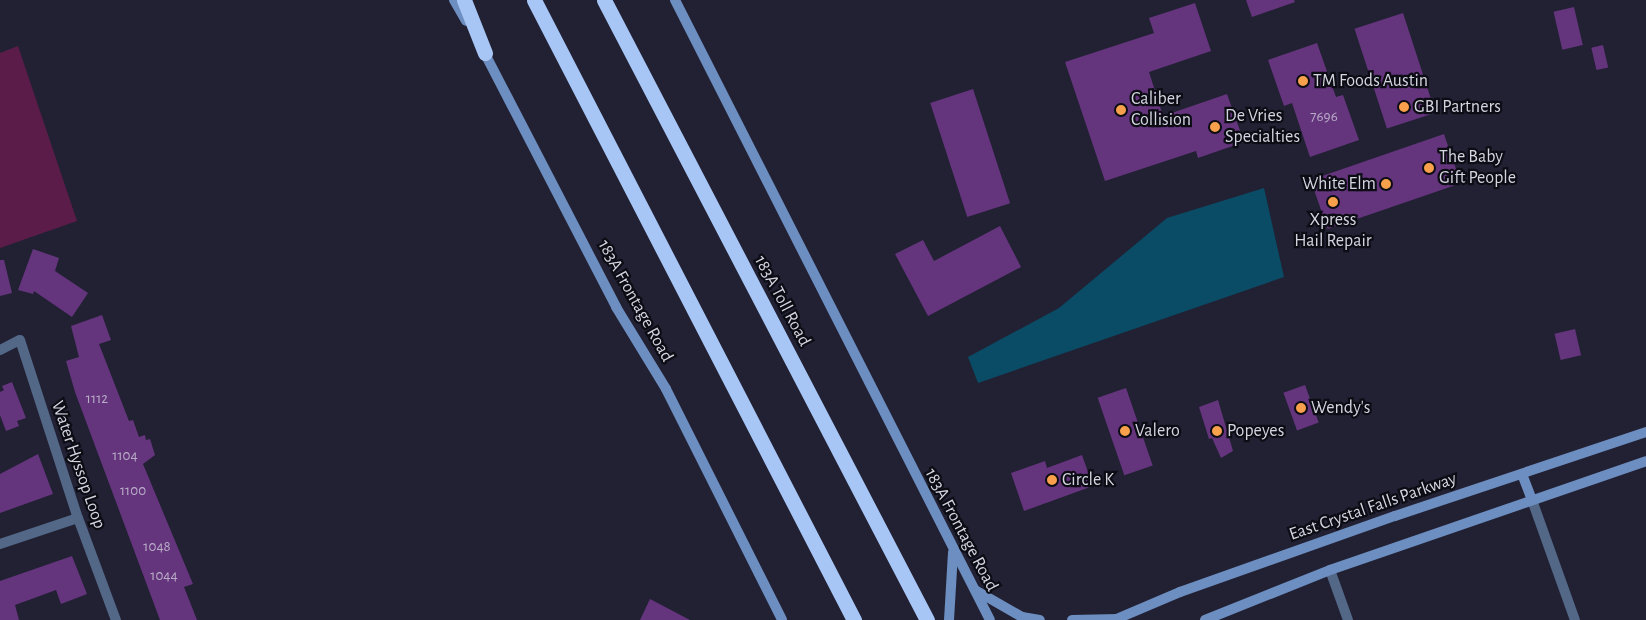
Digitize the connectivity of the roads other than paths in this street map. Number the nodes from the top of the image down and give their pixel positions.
1 (454, 0) edge
2 (464, 0) edge
3 (534, 0) edge
4 (604, 0) edge
5 (675, 0) edge
6 (485, 53) junction
7 (0, 350) edge
8 (1646, 432) edge
9 (1646, 460) edge
10 (1522, 474) junction
11 (1532, 500) junction
12 (78, 518) junction
13 (0, 544) edge
14 (953, 548) junction
15 (1330, 570) junction
16 (975, 590) junction
17 (782, 619) edge
18 (1116, 619) edge
19 (116, 620) edge
20 (854, 620) edge
21 (927, 620) edge
22 (949, 620) edge
23 (990, 620) edge
24 (1040, 620) edge
25 (1072, 620) edge
26 (1205, 620) edge
27 (1348, 620) edge
28 (1574, 620) edge

1 - 6 main road, 183A Frontage Road
2 - 6 highway
3 - 20 highway
4 - 21 highway, 183A Toll Road
5 - 14 main road, 183A Frontage Road
6 - 17 main road, 183A Frontage Road
7 - 12 street, Water Hyssop Loop
8 - 10 main road, East Crystal Falls Parkway
9 - 11 main road
10 - 11 main road
10 - 18 main road, East Crystal Falls Parkway
11 - 15 main road
11 - 28 street
12 - 13 street
12 - 19 street, Water Hyssop Loop
14 - 16 main road, 183A Frontage Road
14 - 22 main road
15 - 26 main road
15 - 27 street
16 - 23 main road, 183A Frontage Road
16 - 24 main road
18 - 25 main road

